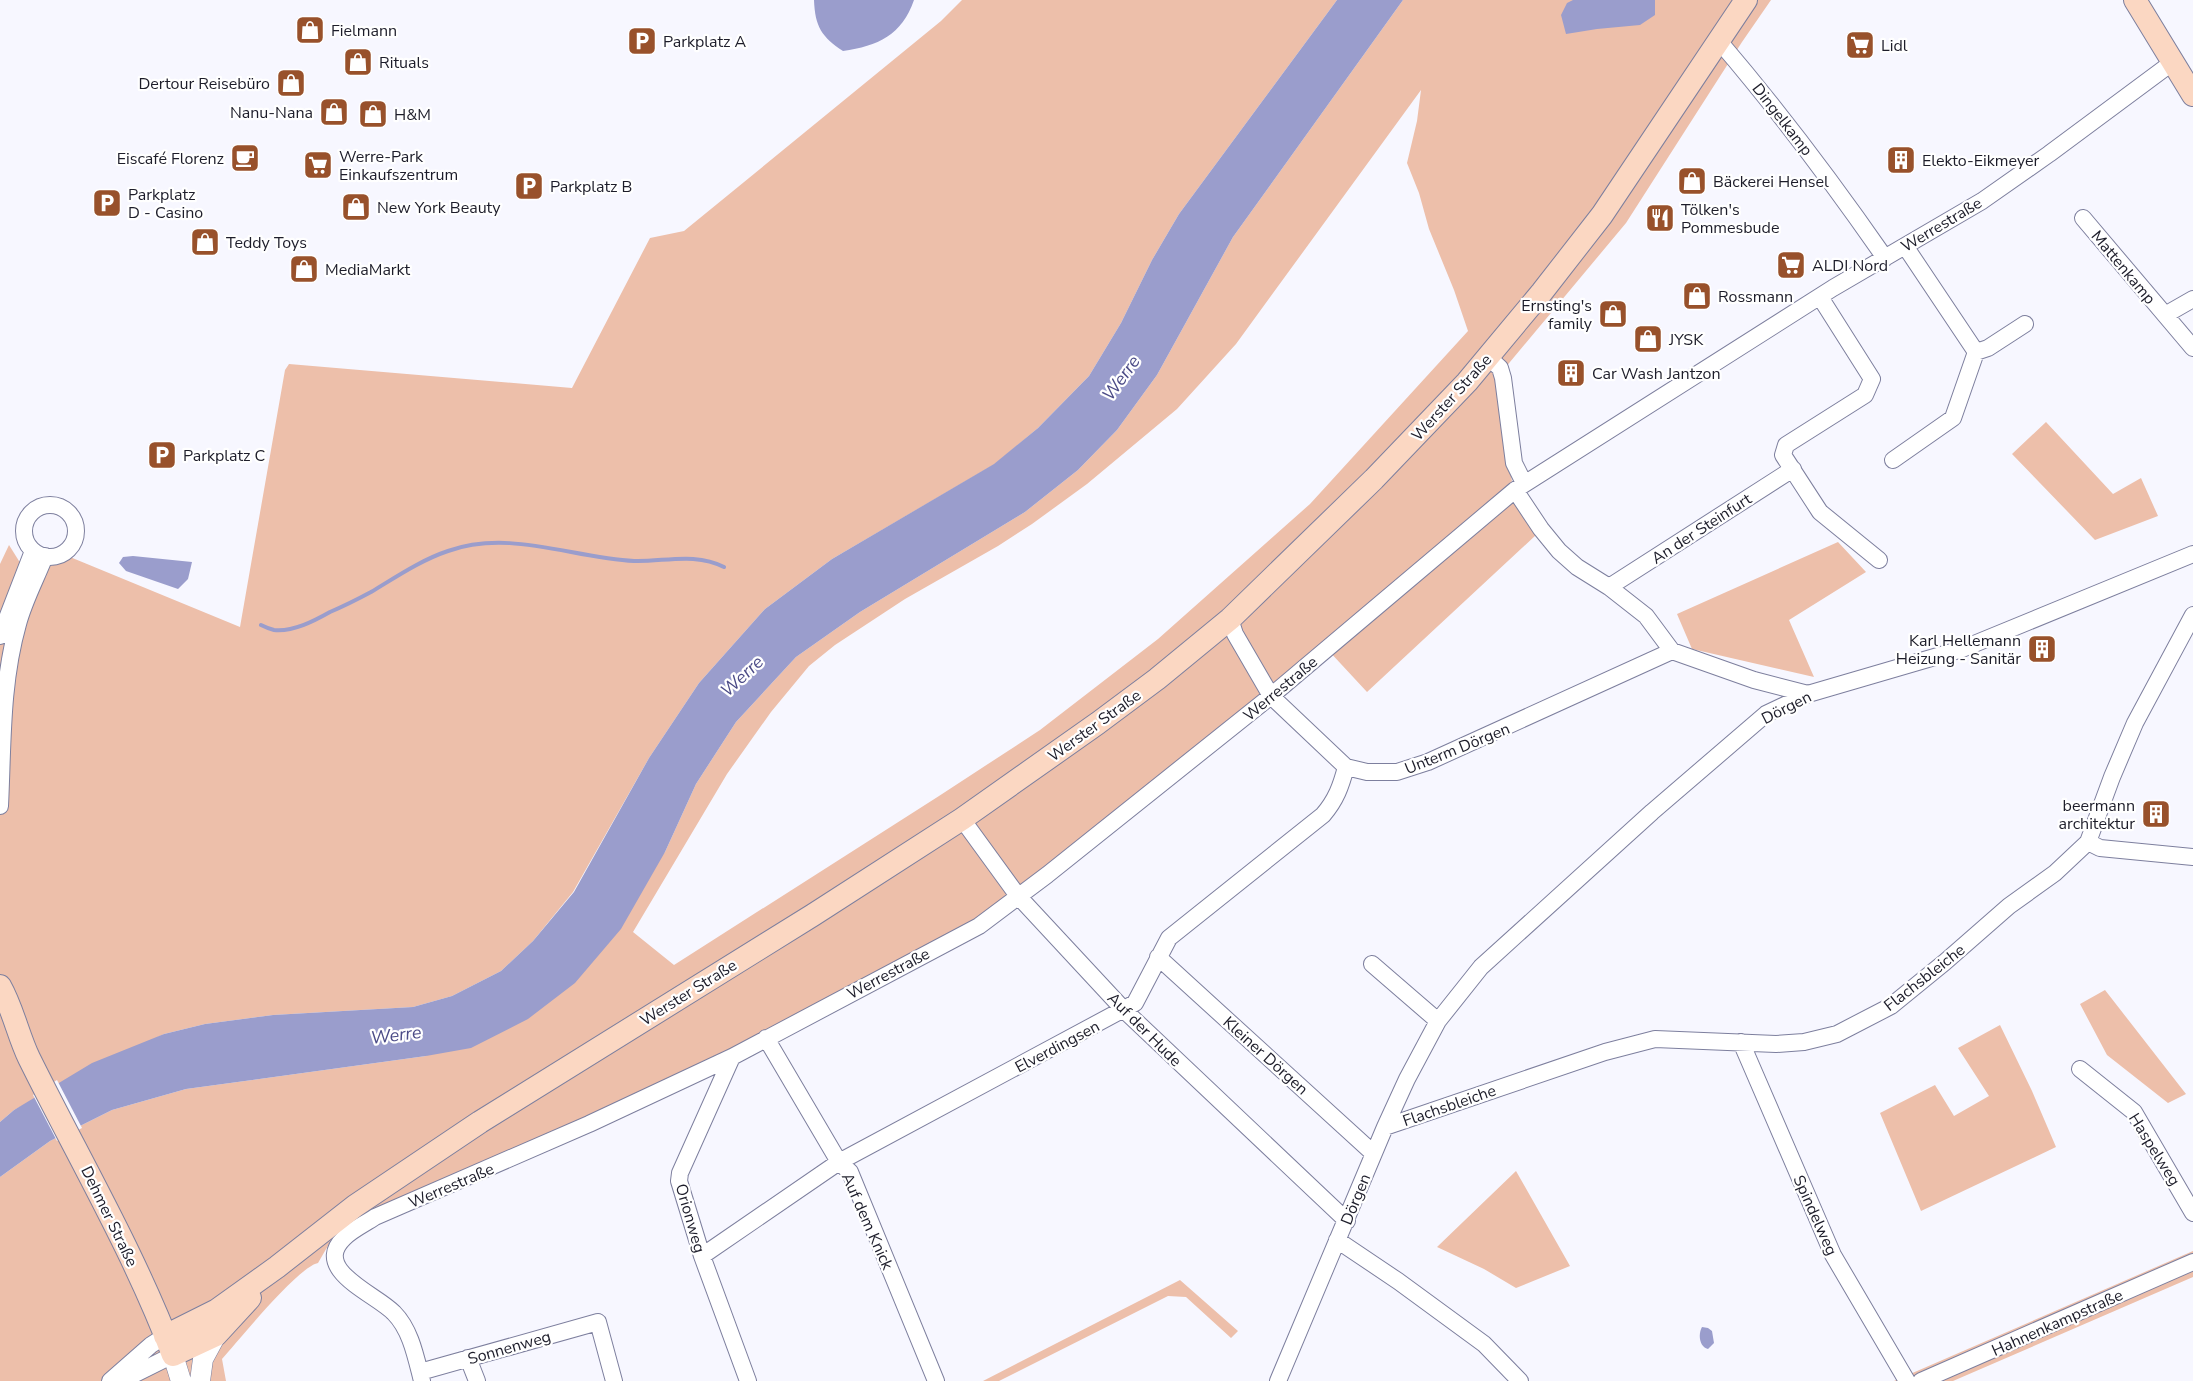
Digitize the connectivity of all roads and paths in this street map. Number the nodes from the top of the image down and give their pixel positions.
1 (1746, 0) edge
2 (2135, 0) edge
3 (1719, 41) junction
4 (2173, 62) junction
5 (2193, 94) edge
6 (2084, 218) dead end
7 (1905, 246) junction
8 (1885, 258) junction
9 (1820, 297) junction
10 (2193, 299) edge
11 (2165, 315) junction
12 (2025, 324) dead end
13 (2193, 348) edge
14 (1976, 352) junction
15 (1488, 357) junction
16 (1893, 460) dead end
17 (1793, 469) junction
18 (1519, 487) junction
19 (2193, 554) edge
20 (1879, 560) dead end
21 (1609, 587) junction
22 (2193, 615) edge
23 (1230, 619) junction
24 (0, 636) edge
25 (1672, 651) junction
26 (1808, 694) junction
27 (1271, 696) junction
28 (1346, 767) junction
29 (0, 806) edge
30 (962, 819) junction
31 (2088, 842) junction
32 (2193, 857) edge
33 (1018, 896) junction
34 (1158, 957) junction
35 (1372, 964) dead end
36 (0, 986) edge
37 (1124, 1010) junction
38 (0, 1019) edge
39 (1438, 1021) junction
40 (766, 1038) junction
41 (1741, 1042) junction
42 (28, 1056) junction
43 (732, 1058) junction
44 (2080, 1069) dead end
45 (1385, 1126) junction
46 (1373, 1153) junction
47 (839, 1162) junction
48 (2193, 1213) edge
49 (1347, 1221) junction
50 (1337, 1240) junction
51 (702, 1256) junction
52 (2193, 1262) edge
53 (277, 1267) junction
54 (216, 1335) junction
55 (169, 1346) junction
56 (468, 1358) junction
57 (421, 1377) edge
58 (1944, 1377) edge
59 (110, 1381) edge
60 (121, 1381) edge
61 (182, 1381) edge
62 (200, 1381) edge
63 (477, 1381) edge
64 (614, 1381) edge
65 (748, 1381) edge
66 (936, 1381) edge
67 (1278, 1381) edge
68 (1520, 1381) edge
69 (1907, 1381) edge
70 (1921, 1381) edge

1 - 3 main road, Werster Straße
2 - 4 main road
3 - 8 street, Dingelkamp
3 - 15 main road, Werster Straße
4 - 5 main road
4 - 7 street, Werrestraße
6 - 11 street, Mattenkamp
7 - 8 street, Werrestraße
7 - 14 street
8 - 9 street, Werrestraße
9 - 17 street
9 - 18 street, Werrestraße
10 - 11 street, Mattenkamp
11 - 13 street, Mattenkamp
12 - 14 street
14 - 16 street
15 - 18 street
15 - 23 main road, Werster Straße
17 - 20 street
17 - 21 street, An der Steinfurt
18 - 21 street
18 - 27 street, Werrestraße
19 - 26 street, Dörgen
21 - 25 street
22 - 31 street, Flachsbleiche
23 - 27 street
23 - 30 main road, Werster Straße
24 - 29 street
25 - 26 street
25 - 28 street, Unterm Dörgen
26 - 39 street, Dörgen
27 - 28 street
27 - 33 street, Werrestraße
28 - 34 street, Elverdingsen
30 - 33 street, Auf der Hude
30 - 53 main road, Werster Straße
31 - 32 street
31 - 41 street, Flachsbleiche
33 - 37 street, Auf der Hude
33 - 40 street, Werrestraße
34 - 37 street, Elverdingsen
34 - 46 street, Kleiner Dörgen
35 - 39 street
36 - 42 main road, Dehmer Straße
37 - 47 street, Elverdingsen
37 - 49 street, Auf der Hude
38 - 42 main road, Dehmer Straße
39 - 45 street, Dörgen
40 - 43 street, Werrestraße
40 - 47 street, Auf dem Knick
41 - 45 street, Flachsbleiche
41 - 69 street, Spindelweg
42 - 55 main road, Dehmer Straße
43 - 51 street, Orionweg
43 - 57 street, Werrestraße
44 - 48 street, Haspelweg
45 - 46 street, Dörgen
46 - 49 street, Dörgen
47 - 51 street, Elverdingsen
47 - 66 street, Auf dem Knick
49 - 50 street, Dörgen
50 - 67 street, Dörgen
50 - 68 street
51 - 65 street, Orionweg
52 - 58 street, Hahnenkampstraße
53 - 54 main road, Werster Straße
53 - 55 main road, Werster Straße
54 - 55 main road, Werster Straße
54 - 62 street
55 - 59 street
55 - 60 street
55 - 61 street, Dehmer Straße
56 - 57 street, Sonnenweg
56 - 63 street
56 - 64 street, Sonnenweg
58 - 70 street, Hahnenkampstraße

